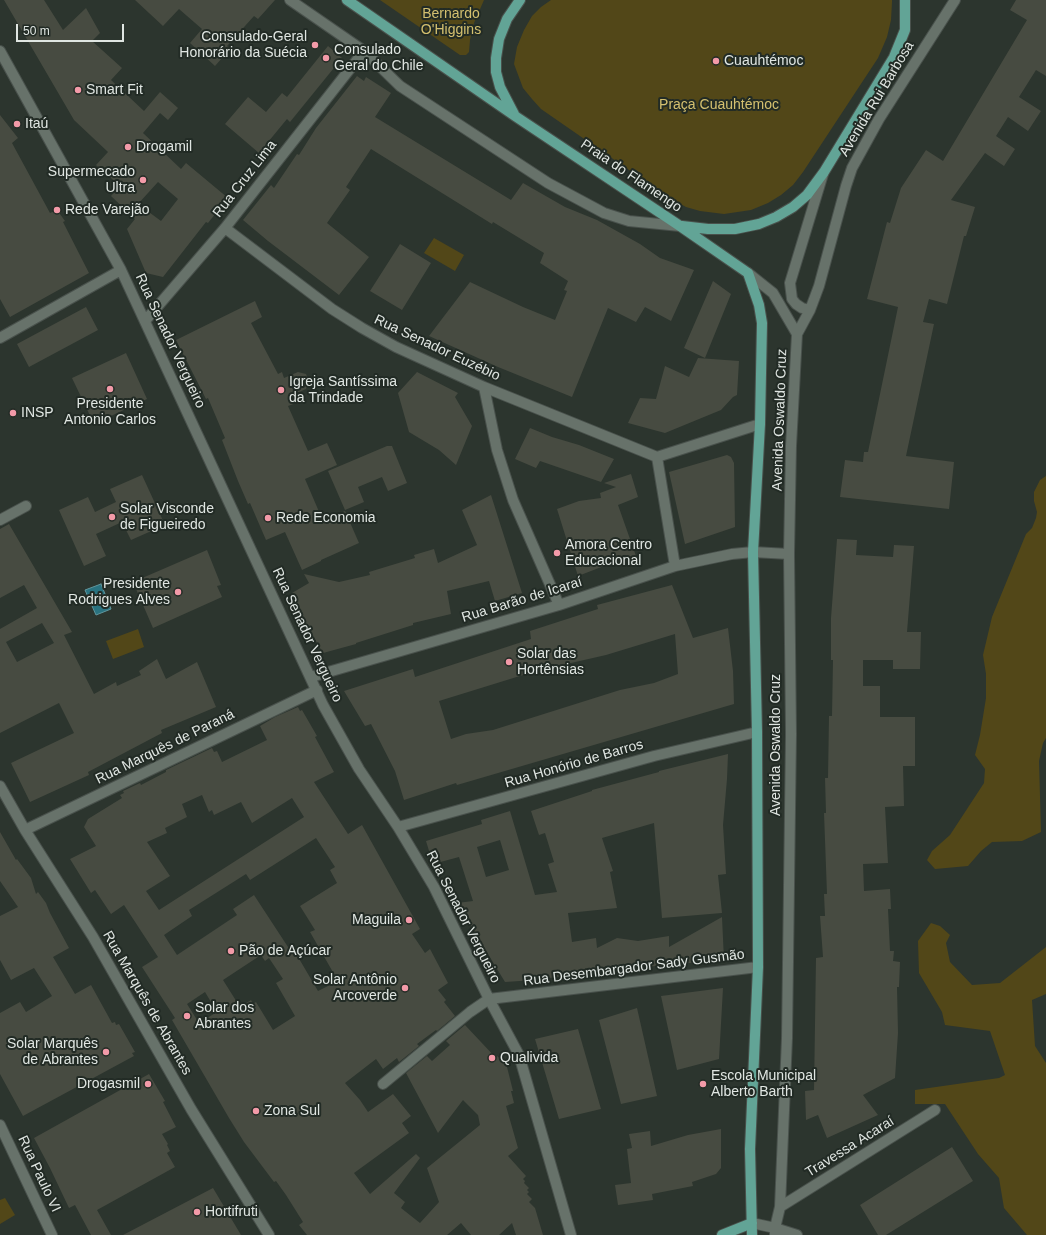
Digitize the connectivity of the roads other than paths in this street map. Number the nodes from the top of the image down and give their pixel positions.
1 (290, 0) edge
2 (347, 0) edge
3 (520, 0) edge
4 (905, 0) edge
5 (955, 0) edge
6 (0, 51) edge
7 (364, 51) junction
8 (515, 116) junction
9 (824, 172) junction
10 (680, 226) junction
11 (225, 228) junction
12 (121, 270) junction
13 (748, 273) junction
14 (810, 310) junction
15 (145, 321) junction
16 (797, 334) junction
17 (0, 338) edge
18 (484, 386) junction
19 (760, 424) junction
20 (657, 457) junction
21 (26, 506) dead end
22 (0, 520) edge
23 (753, 552) junction
24 (789, 554) junction
25 (675, 566) junction
26 (559, 605) junction
27 (311, 677) junction
28 (317, 690) junction
29 (758, 732) junction
30 (0, 786) edge
31 (398, 827) junction
32 (25, 830) junction
33 (758, 967) junction
34 (489, 999) junction
35 (383, 1084) dead end
36 (935, 1110) dead end
37 (0, 1125) edge
38 (780, 1207) junction
39 (752, 1223) junction
40 (775, 1231) edge
41 (52, 1235) edge
42 (269, 1235) edge
43 (571, 1235) edge
44 (722, 1235) edge
45 (752, 1235) edge
46 (797, 1235) edge

1 - 7 street, Praia do Flamengo
2 - 8 main road, Praia do Flamengo
3 - 8 main road
4 - 9 main road
5 - 14 street, Avenida Rui Barbosa
6 - 12 street, Rua Senador Vergueiro
7 - 10 street, Praia do Flamengo
7 - 11 street, Rua Cruz Lima
8 - 10 main road, Praia do Flamengo
9 - 10 main road
9 - 14 street
10 - 13 main road, Avenida Oswaldo Cruz
11 - 15 street, Rua Cruz Lima
11 - 18 street, Rua Senador Euzébio
12 - 15 street, Rua Senador Vergueiro
12 - 17 street
13 - 16 street, Avenida Oswaldo Cruz
13 - 19 main road, Avenida Oswaldo Cruz
14 - 16 street, Avenida Rui Barbosa
15 - 27 street, Rua Senador Vergueiro
16 - 24 street, Avenida Oswaldo Cruz
18 - 20 street, Rua Senador Euzébio
18 - 26 street
19 - 20 street
19 - 23 main road, Avenida Oswaldo Cruz
20 - 25 street
21 - 22 street
23 - 24 street, Rua Barão de Icaraí
23 - 25 street, Rua Barão de Icaraí
23 - 29 main road, Avenida Oswaldo Cruz
24 - 38 street, Avenida Oswaldo Cruz
25 - 26 street, Rua Barão de Icaraí
26 - 27 street, Rua Barão de Icaraí
27 - 28 street, Rua Senador Vergueiro
28 - 31 street, Rua Senador Vergueiro
28 - 32 street, Rua Marquês de Paraná
29 - 31 street, Rua Honório de Barros
29 - 33 main road, Avenida Oswaldo Cruz
30 - 32 street, Rua Marquês de Abrantes
31 - 34 street, Rua Senador Vergueiro
32 - 42 street, Rua Marquês de Abrantes
33 - 34 street, Rua Desembargador Sady Gusmão
33 - 39 main road, Avenida Oswaldo Cruz
34 - 35 street
34 - 43 street, Rua Senador Vergueiro
36 - 38 street, Travessa Acaraí
37 - 41 street, Rua Paulo VI
38 - 40 street, Avenida Oswaldo Cruz
39 - 40 street
39 - 44 main road
39 - 45 main road, Avenida Oswaldo Cruz
40 - 46 street

